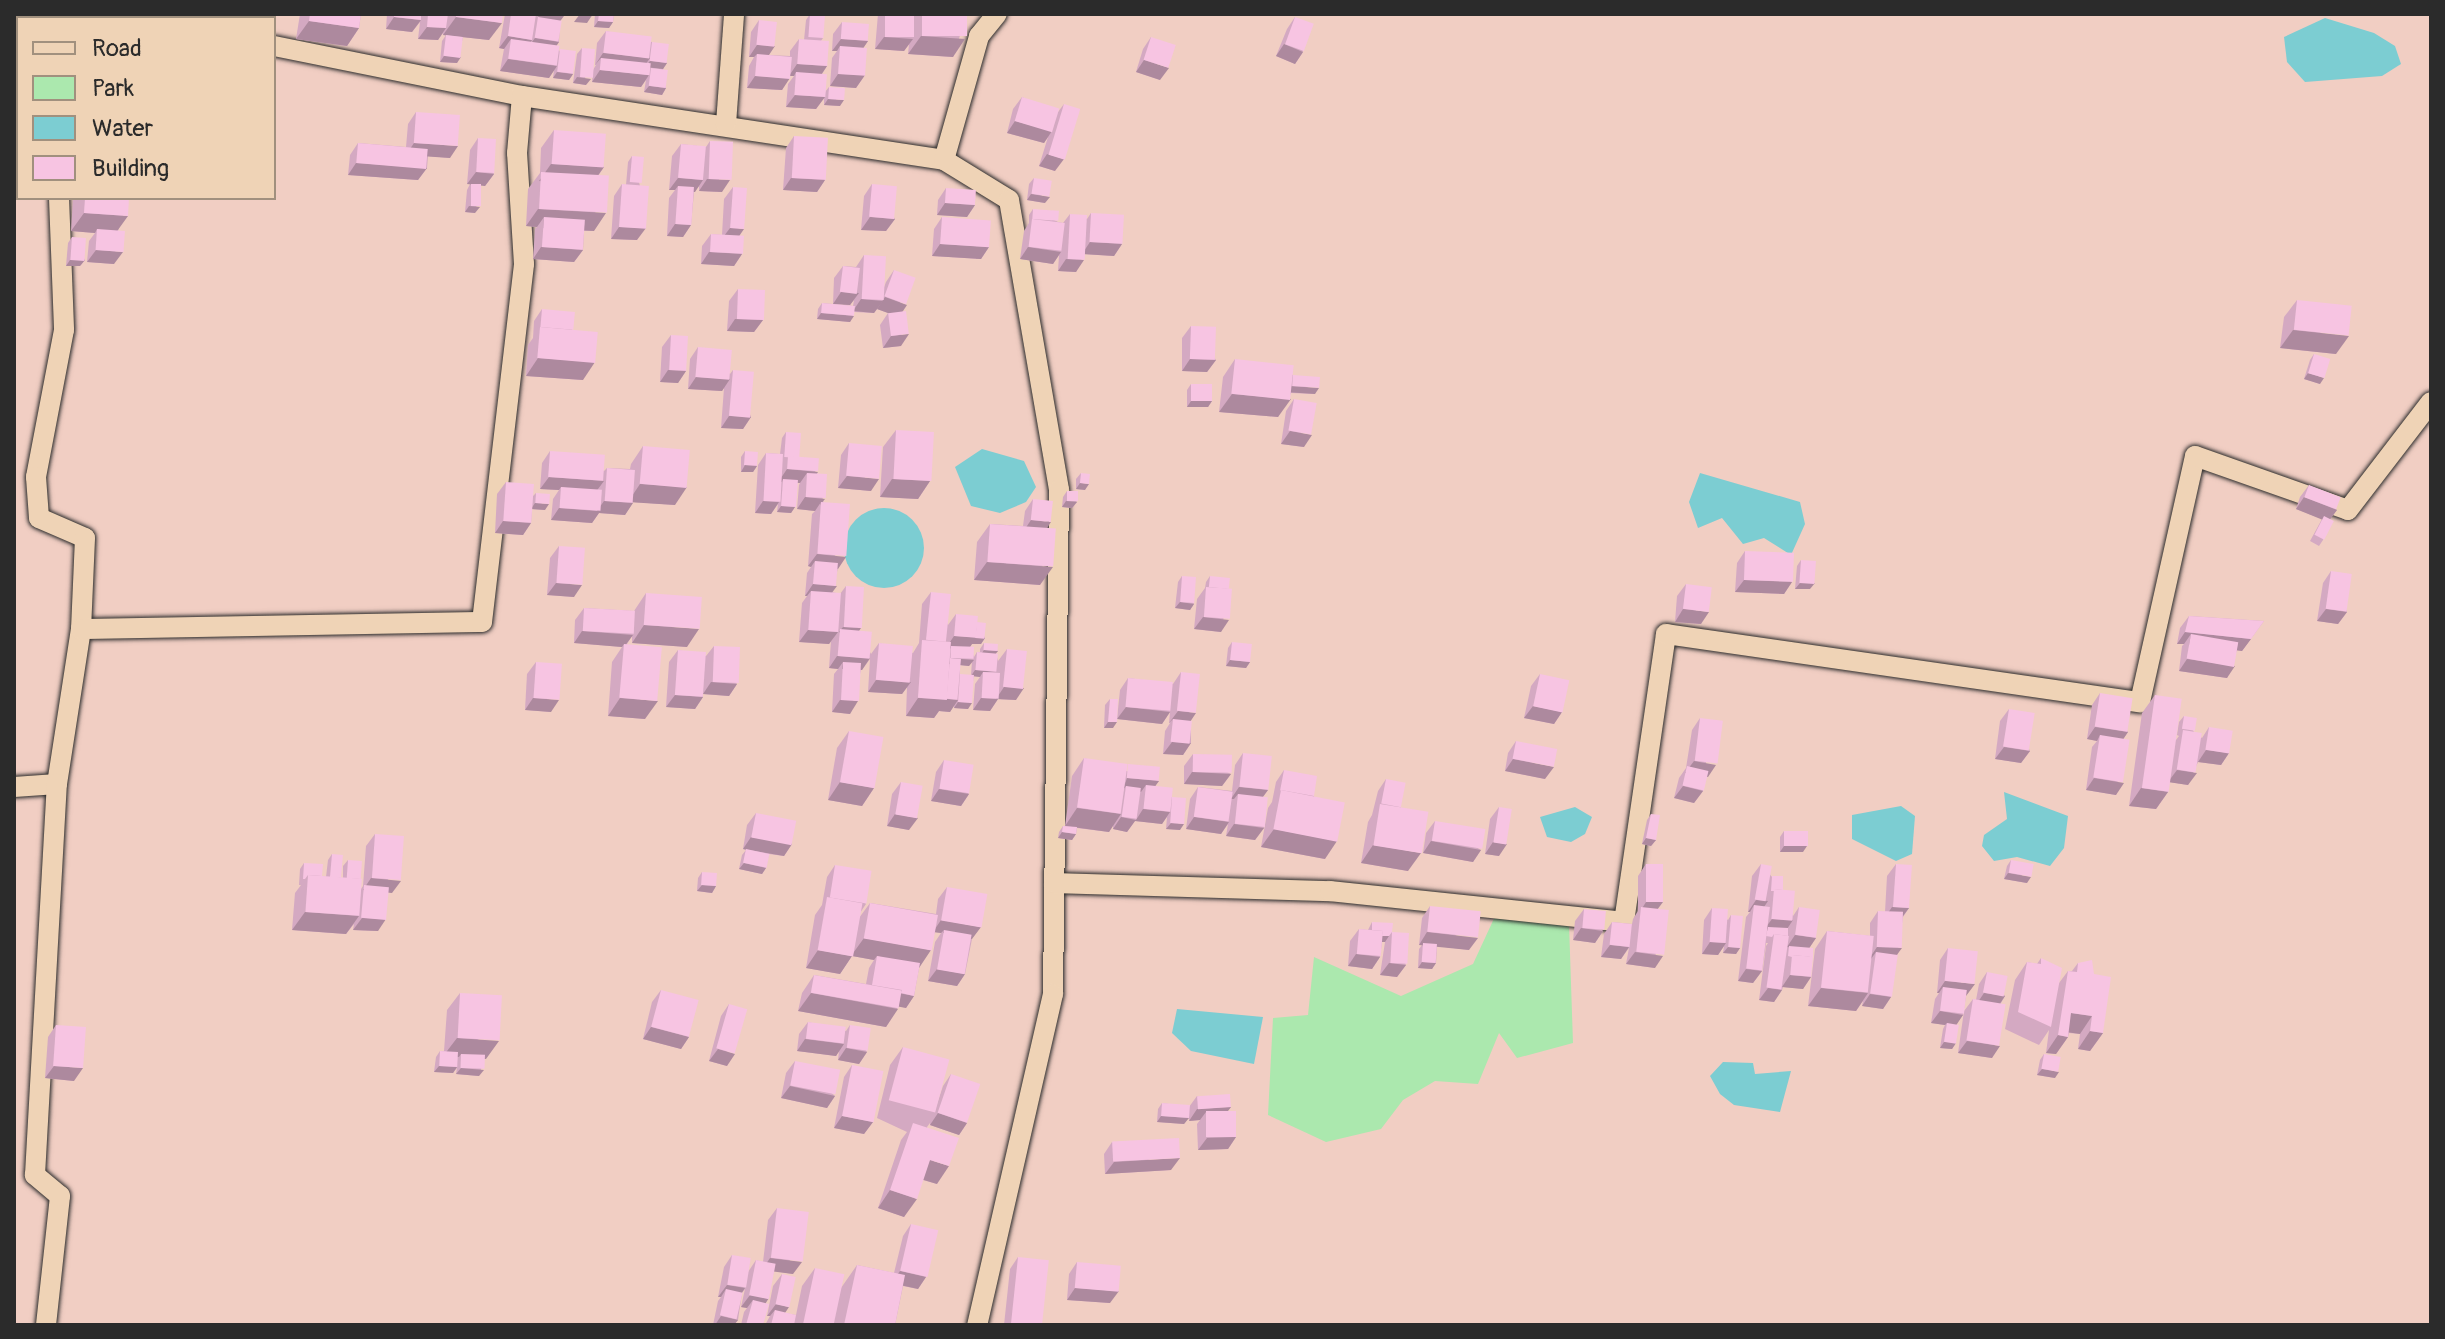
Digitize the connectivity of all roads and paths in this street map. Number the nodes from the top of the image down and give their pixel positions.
1 (734, 14) edge
2 (997, 14) edge
3 (276, 46) edge
4 (522, 96) junction
5 (726, 124) junction
6 (944, 160) junction
7 (59, 200) edge
8 (2431, 402) edge
9 (81, 629) junction
10 (57, 784) junction
11 (14, 787) edge
12 (1054, 883) junction
13 (46, 1325) edge
14 (977, 1325) edge

1 - 5 street
2 - 6 street
3 - 4 street
4 - 5 street
4 - 9 street
5 - 6 street
6 - 12 street
7 - 9 street
8 - 12 street
9 - 10 street
10 - 11 street
10 - 13 street
12 - 14 street

